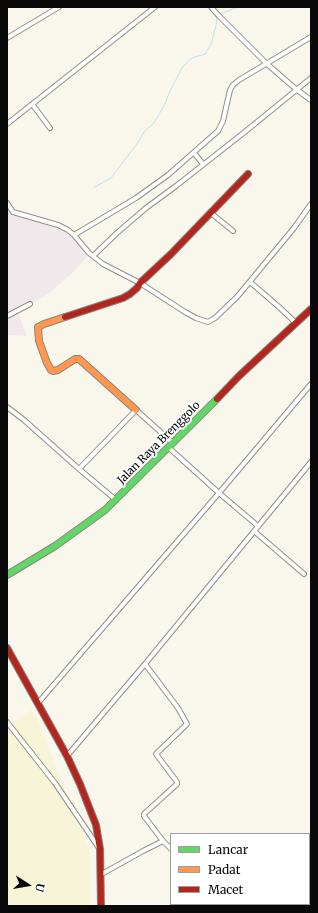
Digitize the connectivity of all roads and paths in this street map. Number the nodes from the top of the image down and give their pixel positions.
1 (59, 7) edge
2 (155, 7) edge
3 (211, 7) edge
4 (311, 37) edge
5 (7, 38) edge
6 (267, 64) junction
7 (311, 78) edge
8 (297, 90) junction
9 (311, 100) edge
10 (32, 104) junction
11 (7, 124) edge
12 (50, 128) dead end
13 (194, 153) junction
14 (203, 164) junction
15 (248, 174) dead end
16 (7, 204) edge
17 (311, 204) edge
18 (13, 212) junction
19 (211, 212) junction
20 (7, 215) edge
21 (233, 231) dead end
22 (74, 235) junction
23 (93, 256) junction
24 (250, 282) junction
25 (140, 283) junction
26 (30, 304) dead end
27 (311, 309) edge
28 (7, 316) edge
29 (296, 323) junction
30 (311, 384) edge
31 (7, 407) edge
32 (136, 410) junction
33 (170, 445) junction
34 (311, 462) edge
35 (79, 469) junction
36 (219, 493) junction
37 (116, 500) junction
38 (258, 526) junction
39 (254, 531) junction
40 (7, 574) edge
41 (304, 574) dead end
42 (7, 648) edge
43 (145, 664) junction
44 (38, 703) junction
45 (7, 722) edge
46 (67, 756) junction
47 (163, 841) junction
48 (170, 848) edge
49 (100, 849) junction
50 (100, 875) junction
51 (101, 906) edge

1 - 5 street
2 - 10 street
3 - 6 street
4 - 6 street
6 - 8 street
6 - 13 street
7 - 8 street
8 - 9 street
8 - 14 street
10 - 11 street
10 - 12 street
13 - 14 street
13 - 22 street
14 - 23 street
15 - 19 main road
16 - 18 street
17 - 24 street
18 - 20 street
18 - 22 street
19 - 21 street
19 - 25 main road
22 - 23 street
23 - 25 street
24 - 25 street
24 - 29 street
25 - 32 main road
26 - 28 street
27 - 29 main road, Jalan Raya Brenggolo
29 - 33 main road, Jalan Raya Brenggolo
30 - 36 street
31 - 35 street
32 - 33 street
32 - 35 street
33 - 36 street
33 - 37 main road, Jalan Raya Brenggolo
34 - 38 street
35 - 37 street
36 - 38 street
36 - 44 street
37 - 40 main road, Jalan Raya Brenggolo
38 - 39 street
39 - 41 street
39 - 43 street
42 - 44 main road
43 - 46 street
43 - 47 street
44 - 46 main road
45 - 49 street
46 - 49 main road
47 - 48 street
47 - 50 street
49 - 50 main road
50 - 51 main road

